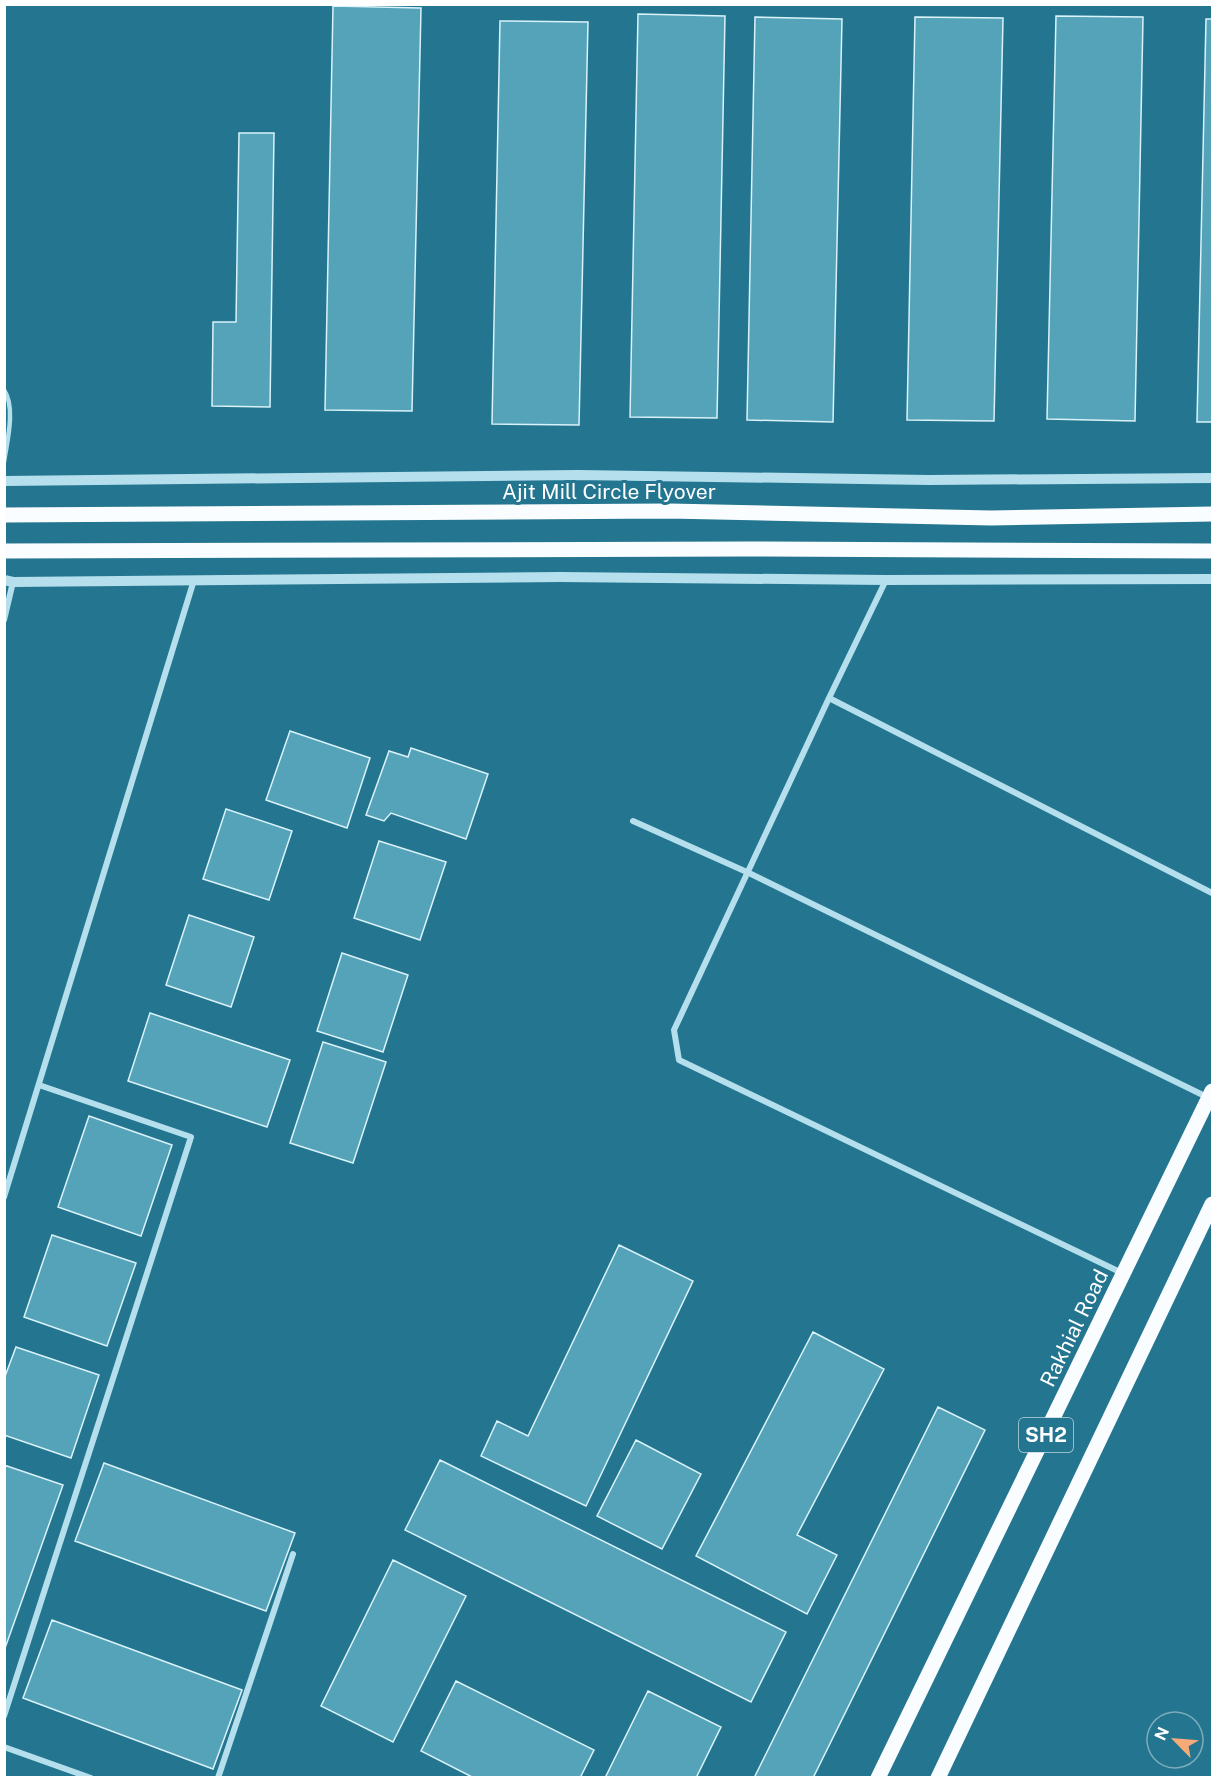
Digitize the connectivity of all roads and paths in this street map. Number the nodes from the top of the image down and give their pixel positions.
1 (4, 390) edge
2 (4, 462) edge
3 (1212, 478) edge
4 (4, 481) edge
5 (1212, 514) edge
6 (4, 515) edge
7 (4, 551) edge
8 (1212, 551) edge
9 (1212, 579) edge
10 (194, 580) junction
11 (886, 580) junction
12 (9, 581) edge
13 (4, 620) edge
14 (829, 698) junction
15 (633, 821) dead end
16 (749, 873) junction
17 (1212, 893) edge
18 (39, 1085) junction
19 (1211, 1095) edge
20 (4, 1197) edge
21 (1212, 1204) edge
22 (1124, 1274) junction
23 (293, 1554) dead end
24 (4, 1716) edge
25 (4, 1747) edge
26 (91, 1778) edge
27 (218, 1778) edge
28 (878, 1778) edge
29 (938, 1778) edge

1 - 2 lane
3 - 4 street
5 - 6 main road, Ajit Mill Circle Flyover
7 - 8 main road
9 - 11 street
10 - 11 street
10 - 12 street
10 - 18 street
11 - 14 street
12 - 13 street
14 - 16 street
14 - 17 street
15 - 16 street
16 - 19 street
16 - 22 street
18 - 20 street
18 - 24 street
19 - 22 main road, Rakhial Road / SH2
21 - 29 main road, SH2
22 - 28 main road, Rakhial Road / SH2
23 - 27 street
25 - 26 street

